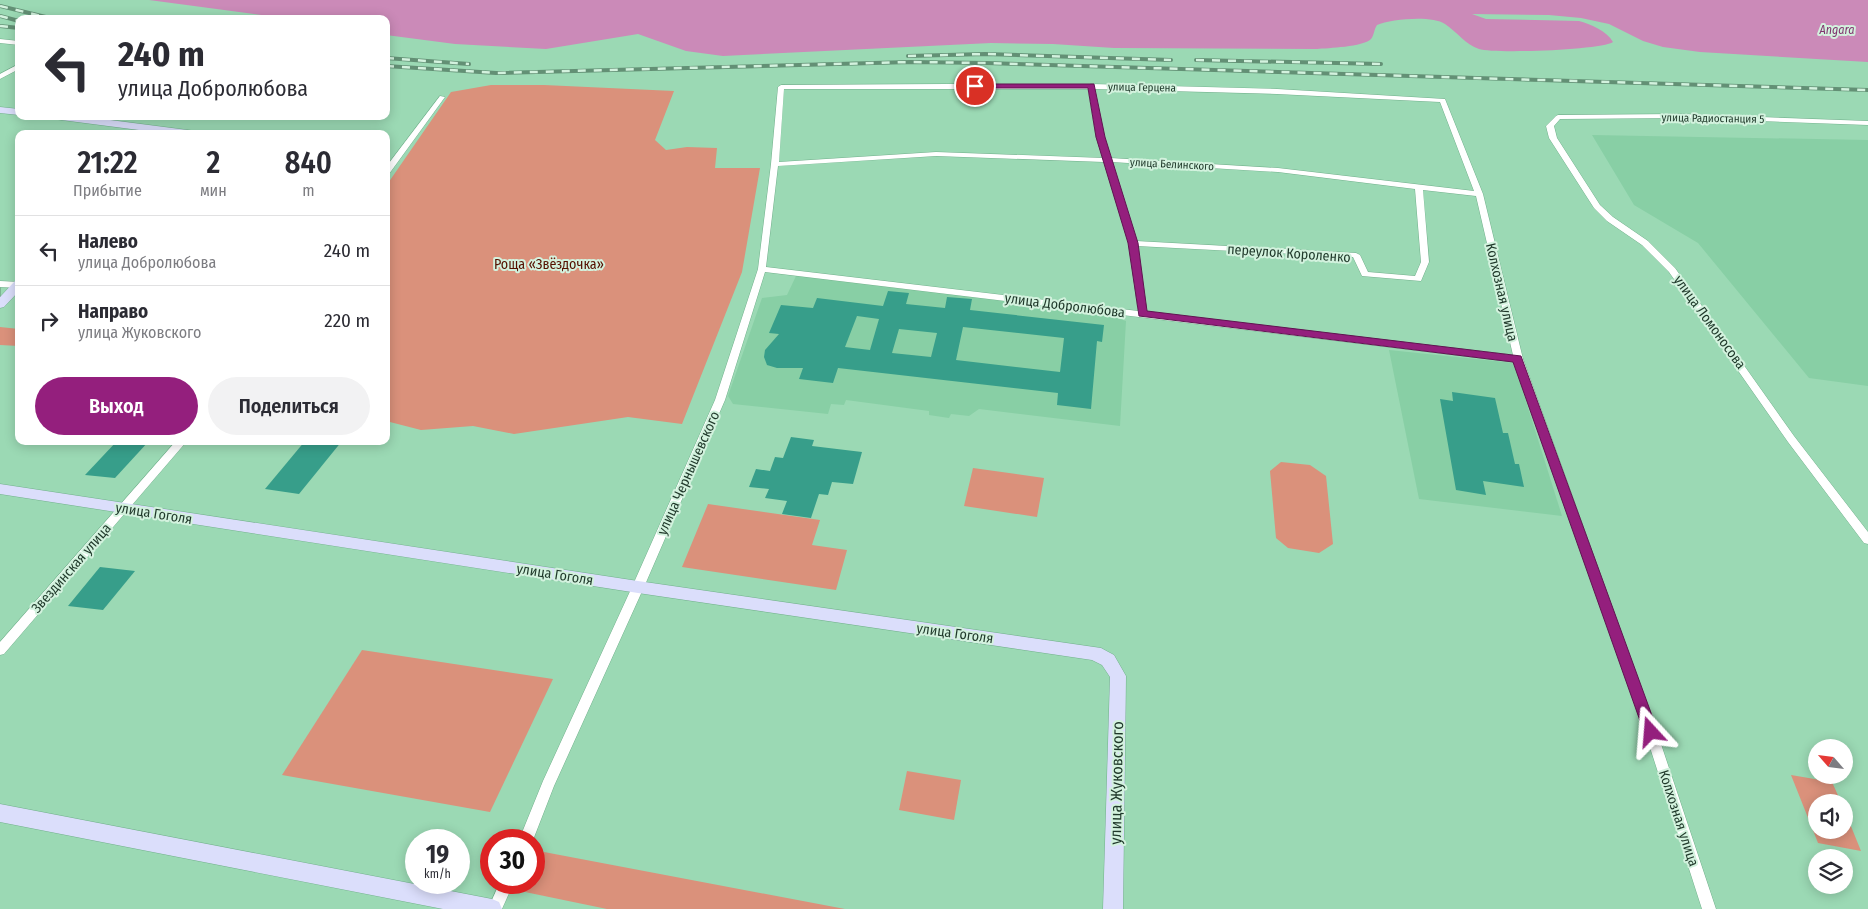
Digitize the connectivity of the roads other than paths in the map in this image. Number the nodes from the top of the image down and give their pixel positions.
1 (0, 41) edge
2 (15, 43) edge
3 (15, 68) edge
4 (0, 77) edge
5 (1091, 86) junction
6 (781, 87) joint
7 (442, 97) dead end
8 (1443, 100) joint
9 (0, 110) edge
10 (15, 112) edge
11 (1558, 117) joint
12 (85, 120) edge
13 (1868, 123) edge
14 (164, 130) edge
15 (390, 155) edge
16 (397, 156) junction
17 (1109, 160) junction
18 (775, 164) junction
19 (390, 166) edge
20 (1419, 187) junction
21 (1479, 194) junction
22 (1133, 243) junction
23 (762, 269) junction
24 (0, 280) edge
25 (15, 283) edge
26 (0, 284) edge
27 (15, 284) edge
28 (15, 286) edge
29 (15, 287) edge
30 (0, 296) edge
31 (0, 304) edge
32 (1143, 314) junction
33 (1518, 359) junction
34 (179, 445) edge
35 (0, 489) edge
36 (124, 508) junction
37 (1868, 540) edge
38 (638, 587) junction
39 (0, 650) edge
40 (1108, 660) joint
41 (0, 813) edge
42 (530, 829) edge
43 (501, 894) edge
44 (493, 909) edge
45 (1113, 909) edge
46 (1709, 909) edge

1 - 2 street
3 - 4 street
5 - 6 street, улица Герцена
5 - 8 street, улица Герцена
5 - 17 street
6 - 18 street, улица Чернышевского
7 - 16 street
8 - 21 street, Колхозная улица
9 - 10 main road
11 - 13 street, улица Радиостанция 5
11 - 37 street, улица Ломоносова
12 - 14 main road
15 - 16 street
16 - 19 street
17 - 18 street, улица Белинского
17 - 20 street, улица Белинского
17 - 22 street
18 - 23 street, улица Чернышевского
20 - 21 street, улица Белинского
20 - 22 street, переулок Короленко
21 - 33 street, Колхозная улица
22 - 32 street
23 - 32 street, улица Добролюбова
23 - 38 street, улица Чернышевского
24 - 25 street
26 - 27 street
28 - 30 main road
29 - 31 main road
32 - 33 street, улица Добролюбова
33 - 46 street, Колхозная улица
34 - 36 street, Звездинская улица
35 - 36 main road, улица Гоголя
36 - 38 main road, улица Гоголя
36 - 39 street, Звездинская улица
38 - 40 main road, улица Гоголя
38 - 42 street, улица Чернышевского
40 - 45 main road, улица Жуковского
41 - 44 main road
43 - 44 street

